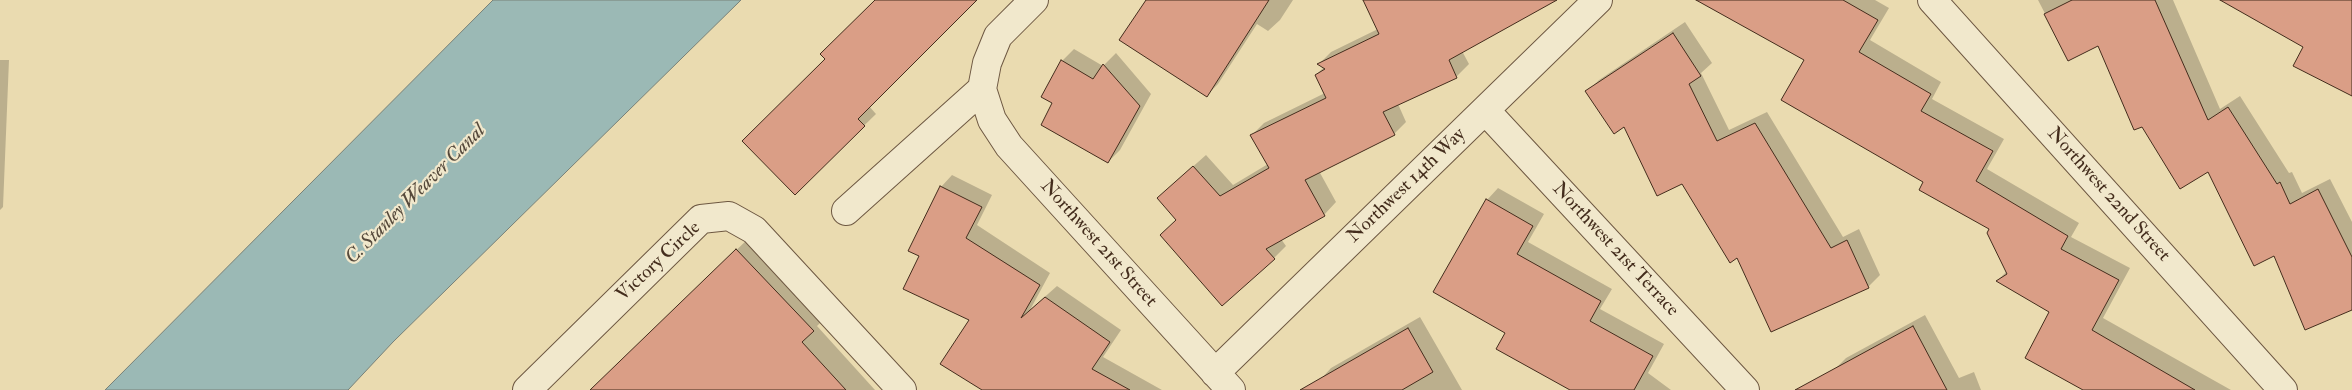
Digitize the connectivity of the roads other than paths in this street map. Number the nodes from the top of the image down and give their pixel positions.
1 (1034, 0) edge
2 (1598, 0) edge
3 (1932, 0) edge
4 (982, 89) junction
5 (1485, 110) junction
6 (846, 211) dead end
7 (1223, 381) edge
8 (526, 390) edge
9 (902, 390) edge
10 (1745, 390) edge
11 (2283, 390) edge

1 - 4 street
2 - 5 street, Northwest 14th Way
3 - 11 street, Northwest 22nd Street
4 - 6 street
4 - 7 street, Northwest 21st Street
5 - 7 street, Northwest 14th Way
5 - 10 street, Northwest 21st Terrace
8 - 9 street, Victory Circle

